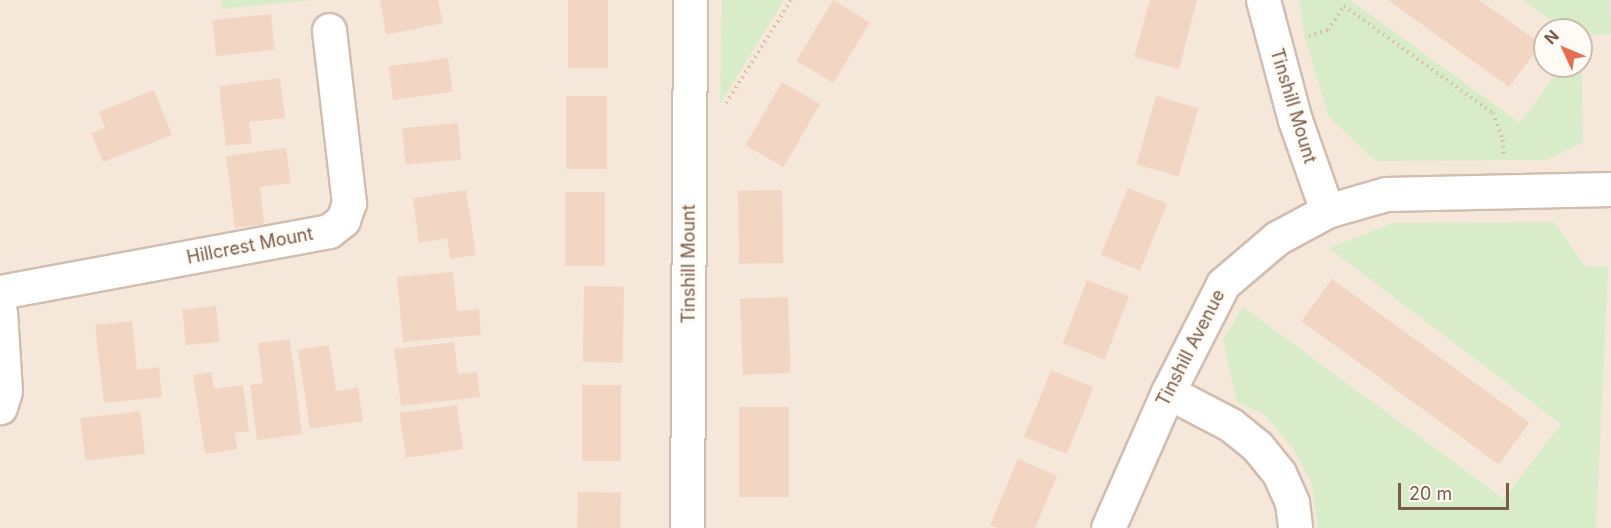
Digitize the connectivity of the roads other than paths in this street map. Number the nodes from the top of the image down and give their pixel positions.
1 (690, 0) edge
2 (1263, 0) edge
3 (329, 30) dead end
4 (1611, 189) edge
5 (1327, 211) junction
6 (0, 292) edge
7 (0, 312) edge
8 (1168, 392) junction
9 (0, 407) edge
10 (687, 528) edge
11 (1108, 528) edge
12 (1295, 528) edge

1 - 10 street, Tinshill Mount
2 - 5 street, Tinshill Mount
3 - 6 street, Hillcrest Mount
4 - 5 street, Tinshill Avenue
5 - 8 street, Tinshill Avenue
7 - 9 street
8 - 11 street, Tinshill Avenue
8 - 12 street

